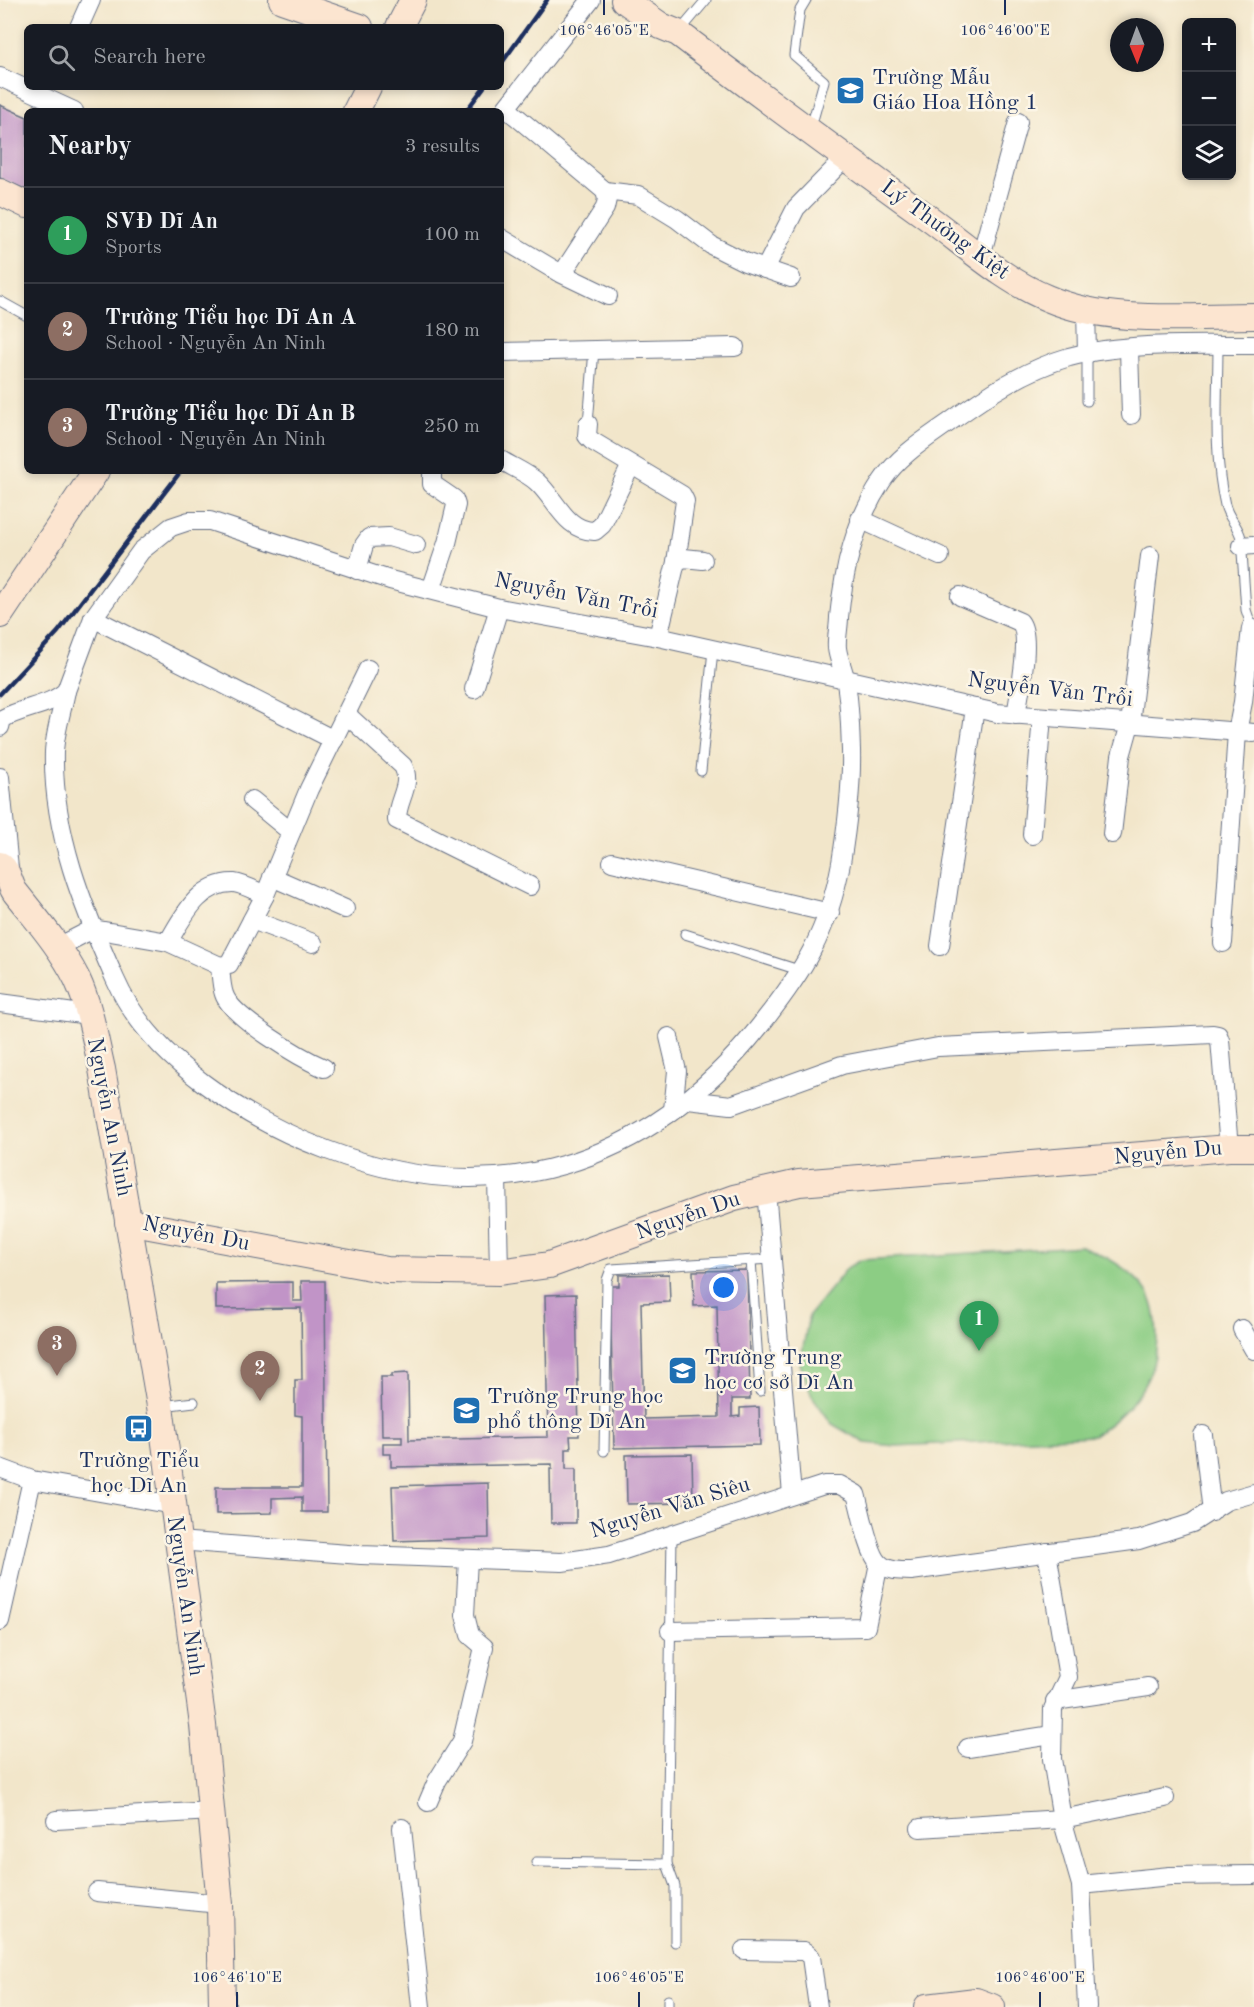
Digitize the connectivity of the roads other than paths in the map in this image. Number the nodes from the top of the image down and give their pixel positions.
1 (91, 0) edge
2 (282, 0) edge
3 (413, 0) edge
4 (591, 0) edge
5 (624, 0) edge
6 (648, 0) edge
7 (706, 0) edge
8 (806, 0) edge
9 (80, 24) edge
10 (351, 24) edge
11 (401, 24) edge
12 (678, 33) junction
13 (0, 77) edge
14 (24, 85) edge
15 (366, 90) edge
16 (50, 93) edge
17 (70, 108) edge
18 (358, 108) edge
19 (504, 110) edge
20 (504, 112) edge
21 (1018, 122) dead end
22 (809, 133) junction
23 (844, 158) junction
24 (605, 191) junction
25 (0, 192) edge
26 (24, 204) edge
27 (504, 240) edge
28 (981, 256) junction
29 (765, 269) junction
30 (558, 272) junction
31 (791, 278) dead end
32 (608, 296) dead end
33 (0, 301) edge
34 (1086, 309) junction
35 (24, 314) edge
36 (1254, 315) edge
37 (1218, 345) junction
38 (1254, 345) edge
39 (735, 346) dead end
40 (594, 349) junction
41 (1129, 349) junction
42 (504, 352) edge
43 (1087, 354) junction
44 (1087, 401) dead end
45 (1131, 415) dead end
46 (588, 424) joint
47 (504, 462) edge
48 (631, 465) junction
49 (94, 474) edge
50 (432, 474) edge
51 (860, 519) junction
52 (416, 545) dead end
53 (1248, 546) edge
54 (940, 556) dead end
55 (1150, 556) dead end
56 (703, 560) dead end
57 (676, 562) junction
58 (357, 570) junction
59 (431, 590) junction
60 (960, 596) dead end
61 (499, 608) junction
62 (0, 615) edge
63 (93, 618) junction
64 (1252, 629) edge
65 (658, 637) junction
66 (713, 650) junction
67 (368, 669) dead end
68 (846, 681) junction
69 (474, 689) dead end
70 (66, 691) junction
71 (975, 708) junction
72 (346, 714) junction
73 (1016, 715) junction
74 (1042, 717) junction
75 (1130, 724) junction
76 (0, 727) edge
77 (1245, 733) edge
78 (334, 740) junction
79 (701, 771) dead end
80 (0, 777) edge
81 (252, 800) dead end
82 (291, 832) junction
83 (1112, 834) dead end
84 (1032, 835) dead end
85 (612, 862) dead end
86 (272, 878) junction
87 (4, 879) edge
88 (530, 885) dead end
89 (265, 895) junction
90 (345, 909) dead end
91 (830, 913) junction
92 (252, 920) junction
93 (93, 929) junction
94 (685, 934) dead end
95 (168, 942) junction
96 (313, 943) dead end
97 (1223, 943) dead end
98 (939, 946) dead end
99 (58, 947) junction
100 (220, 966) junction
101 (801, 970) junction
102 (0, 1003) edge
103 (89, 1016) junction
104 (669, 1037) dead end
105 (324, 1068) dead end
106 (680, 1105) junction
107 (1242, 1148) edge
108 (497, 1177) junction
109 (766, 1190) junction
110 (129, 1222) junction
111 (772, 1258) junction
112 (751, 1260) junction
113 (499, 1272) junction
114 (1242, 1329) dead end
115 (1254, 1350) edge
116 (760, 1391) dead end
117 (194, 1402) dead end
118 (160, 1406) junction
119 (1203, 1435) dead end
120 (604, 1451) dead end
121 (0, 1468) edge
122 (32, 1480) junction
123 (1254, 1493) edge
124 (792, 1495) junction
125 (173, 1505) junction
126 (1212, 1512) junction
127 (672, 1534) junction
128 (178, 1540) junction
129 (1047, 1552) junction
130 (468, 1559) junction
131 (879, 1563) junction
132 (0, 1621) edge
133 (670, 1631) junction
134 (1148, 1687) dead end
135 (1055, 1701) junction
136 (1052, 1735) junction
137 (968, 1748) dead end
138 (1165, 1798) dead end
139 (429, 1802) dead end
140 (212, 1811) junction
141 (1062, 1819) junction
142 (56, 1820) dead end
143 (402, 1828) dead end
144 (920, 1828) dead end
145 (536, 1862) dead end
146 (667, 1864) junction
147 (1254, 1875) edge
148 (1081, 1885) junction
149 (97, 1892) dead end
150 (220, 1904) junction
151 (675, 1942) dead end
152 (744, 1950) dead end
153 (222, 2007) edge
154 (421, 2007) edge
155 (818, 2007) edge
156 (927, 2007) edge
157 (992, 2007) edge
158 (1087, 2007) edge

1 - 9 street
2 - 10 main road
3 - 11 main road
4 - 19 street
5 - 12 main road, Lý Thường Kiệt
6 - 12 main road, Lý Thường Kiệt
7 - 12 lane
8 - 22 lane
12 - 22 main road, Lý Thường Kiệt
13 - 14 street
15 - 18 main road
16 - 17 street
20 - 24 street
21 - 28 street
22 - 23 main road, Lý Thường Kiệt
23 - 28 main road, Lý Thường Kiệt
23 - 29 street
24 - 29 street
24 - 30 street
25 - 26 main road
27 - 30 street
28 - 34 main road, Lý Thường Kiệt
29 - 31 street
30 - 32 street
33 - 35 lane
34 - 36 main road, Lý Thường Kiệt
34 - 43 street
37 - 38 street, Nguyễn Văn Trỗi
37 - 41 street, Nguyễn Văn Trỗi
37 - 53 lane
39 - 40 street
40 - 42 street
40 - 46 lane
41 - 43 street, Nguyễn Văn Trỗi
41 - 45 street
43 - 44 lane
43 - 51 street, Nguyễn Văn Trỗi
46 - 48 street
47 - 48 street
48 - 57 street
49 - 62 main road
50 - 59 street
51 - 54 street
51 - 68 street, Nguyễn Văn Trỗi
52 - 58 street
53 - 64 lane
55 - 75 street
56 - 57 street
57 - 65 street
58 - 59 street, Nguyễn Văn Trỗi
58 - 63 street, Nguyễn Văn Trỗi
59 - 61 street, Nguyễn Văn Trỗi
60 - 73 street
61 - 65 street, Nguyễn Văn Trỗi
61 - 69 street
63 - 70 street, Nguyễn Văn Trỗi
63 - 78 street
64 - 77 street
65 - 66 street, Nguyễn Văn Trỗi
66 - 68 street, Nguyễn Văn Trỗi
66 - 79 lane
67 - 72 street
68 - 71 street, Nguyễn Văn Trỗi
68 - 91 street, Nguyễn Văn Trỗi
70 - 76 street
70 - 93 street, Nguyễn Văn Trỗi
71 - 73 street, Nguyễn Văn Trỗi
71 - 98 street
72 - 78 street
72 - 88 street
73 - 74 street, Nguyễn Văn Trỗi
74 - 75 street, Nguyễn Văn Trỗi
74 - 84 street
75 - 77 street, Nguyễn Văn Trỗi
75 - 83 street
77 - 97 street
78 - 82 street
80 - 87 street
81 - 82 street
82 - 86 street
85 - 91 street
86 - 89 street
86 - 90 street
87 - 99 main road, Nguyễn An Ninh
89 - 92 street
89 - 95 street
91 - 101 street, Nguyễn Văn Trỗi
92 - 96 street
92 - 100 street
93 - 95 street
93 - 99 street
93 - 108 street, Nguyễn Văn Trỗi
94 - 101 lane
95 - 100 street
99 - 103 main road, Nguyễn An Ninh
100 - 105 street
101 - 106 street, Nguyễn Văn Trỗi
102 - 103 street
103 - 110 main road, Nguyễn An Ninh
104 - 106 street
106 - 107 street
106 - 108 street, Nguyễn Văn Trỗi
107 - 109 main road, Nguyễn Du
108 - 113 street
109 - 111 street
109 - 113 main road, Nguyễn Du
110 - 113 main road, Nguyễn Du
110 - 118 main road, Nguyễn An Ninh
111 - 112 lane
111 - 124 street
112 - 116 lane
112 - 120 lane
114 - 115 street
117 - 118 lane
118 - 125 main road, Nguyễn An Ninh
119 - 126 street
121 - 122 street
122 - 125 street
122 - 132 street
123 - 126 street
124 - 127 street, Nguyễn Văn Siêu
124 - 131 street, Nguyễn Văn Siêu
125 - 128 main road, Nguyễn An Ninh
126 - 129 street
127 - 130 street, Nguyễn Văn Siêu
127 - 133 lane
128 - 130 street, Nguyễn Văn Siêu
128 - 140 main road, Nguyễn An Ninh
129 - 131 street
129 - 135 street
130 - 139 street
131 - 133 street
133 - 146 lane
134 - 135 street
135 - 136 street
136 - 137 street
136 - 141 street
138 - 141 street
140 - 142 street
140 - 150 main road, Nguyễn An Ninh
141 - 144 street
141 - 148 street
143 - 154 street
145 - 146 lane
146 - 151 lane
147 - 148 street
148 - 158 street
149 - 150 street
150 - 153 main road, Nguyễn An Ninh
152 - 155 street
156 - 157 main road

